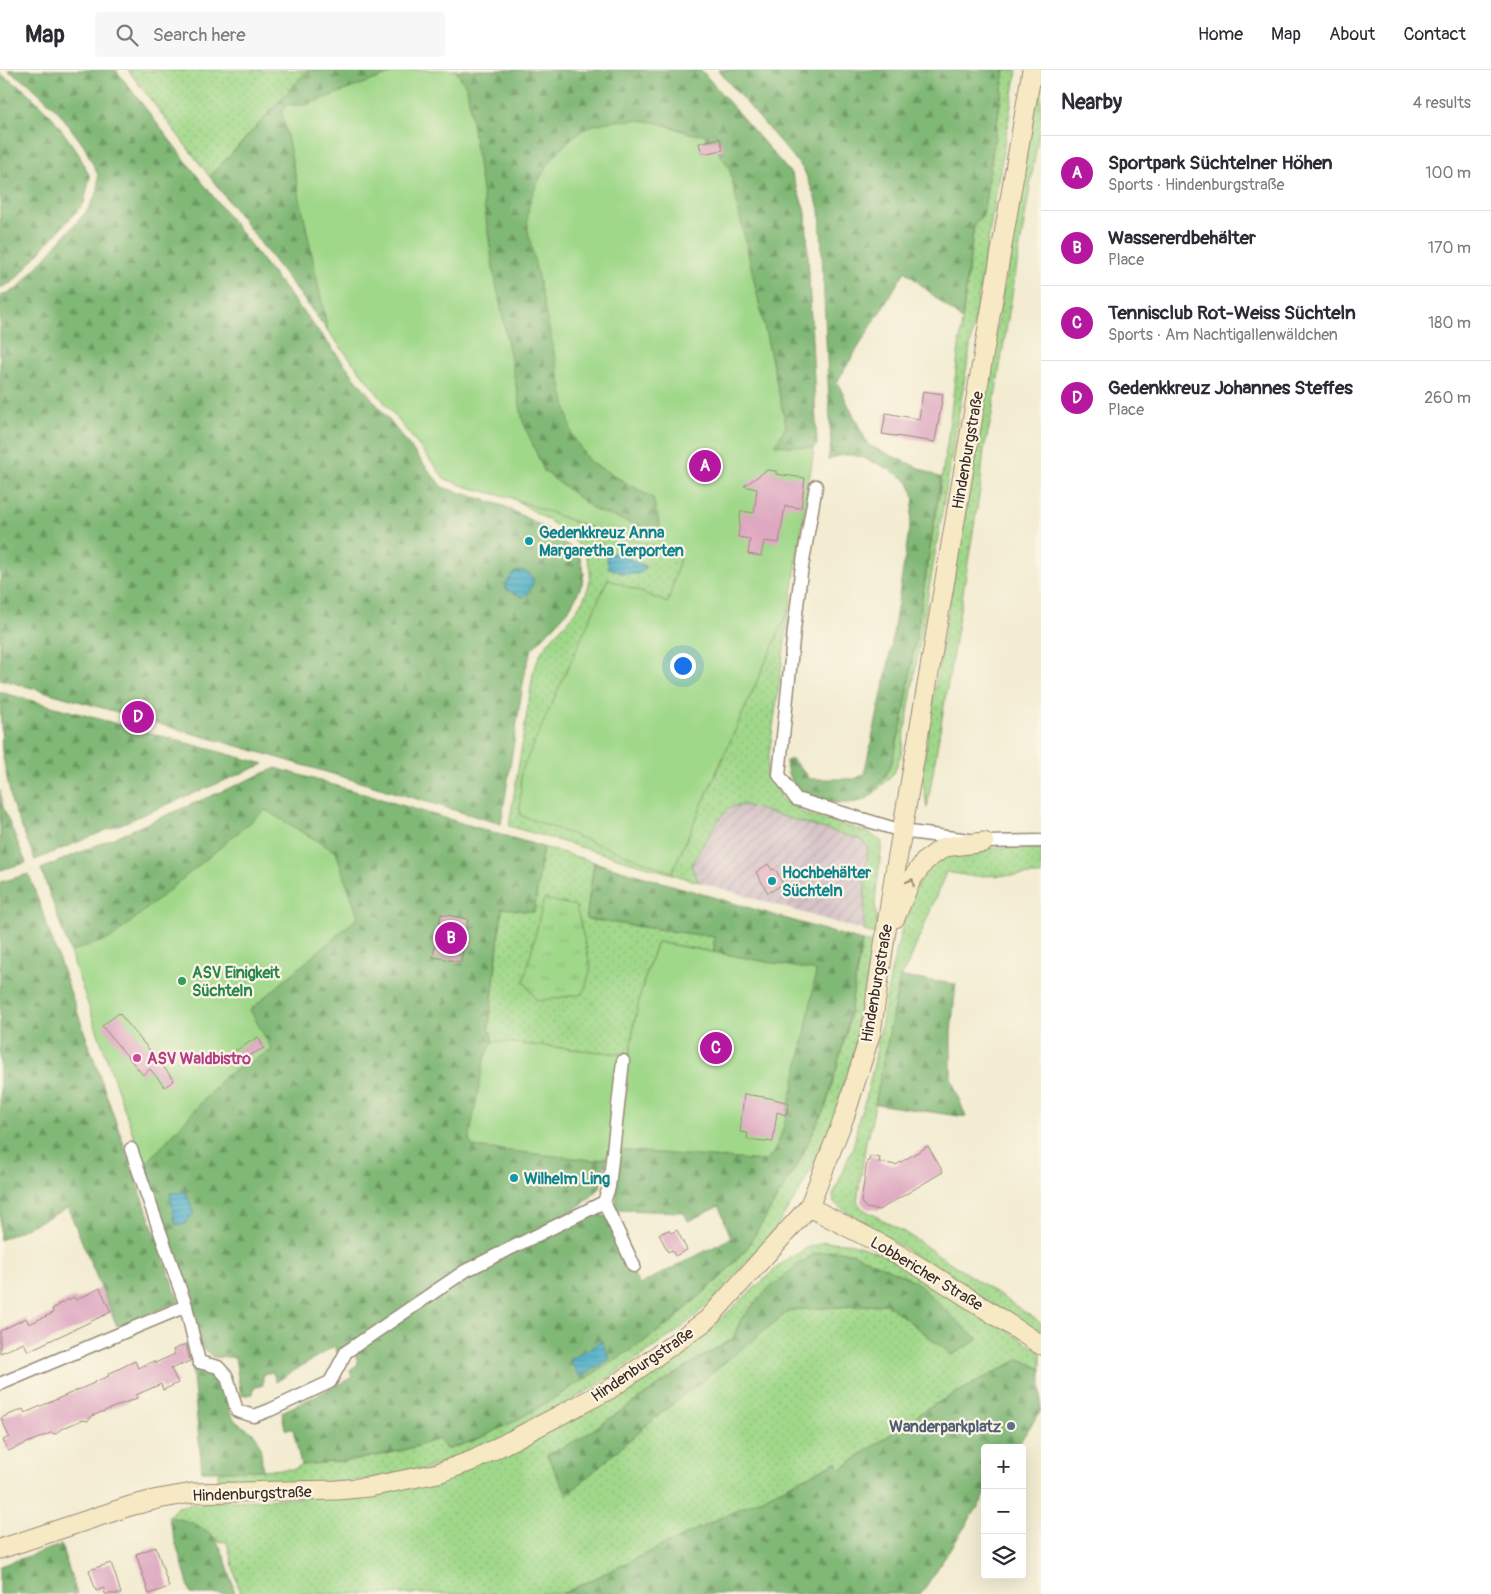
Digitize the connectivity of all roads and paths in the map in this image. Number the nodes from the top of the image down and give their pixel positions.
1 (1032, 70) edge
2 (816, 486) dead end
3 (902, 830) junction
4 (1041, 841) edge
5 (984, 842) junction
6 (884, 942) junction
7 (622, 1061) dead end
8 (131, 1149) dead end
9 (604, 1202) junction
10 (809, 1207) junction
11 (634, 1266) dead end
12 (186, 1306) junction
13 (1041, 1345) edge
14 (0, 1384) edge
15 (0, 1549) edge

1 - 3 main road, Hindenburgstraße
2 - 3 street
3 - 5 street
3 - 6 main road, Hindenburgstraße
4 - 5 street
6 -> 5 main road
6 - 10 main road, Hindenburgstraße
7 - 9 street
8 - 12 street
9 - 11 street
9 - 12 street
10 - 13 main road, Lobbericher Straße
10 - 15 main road, Hindenburgstraße
12 - 14 street

